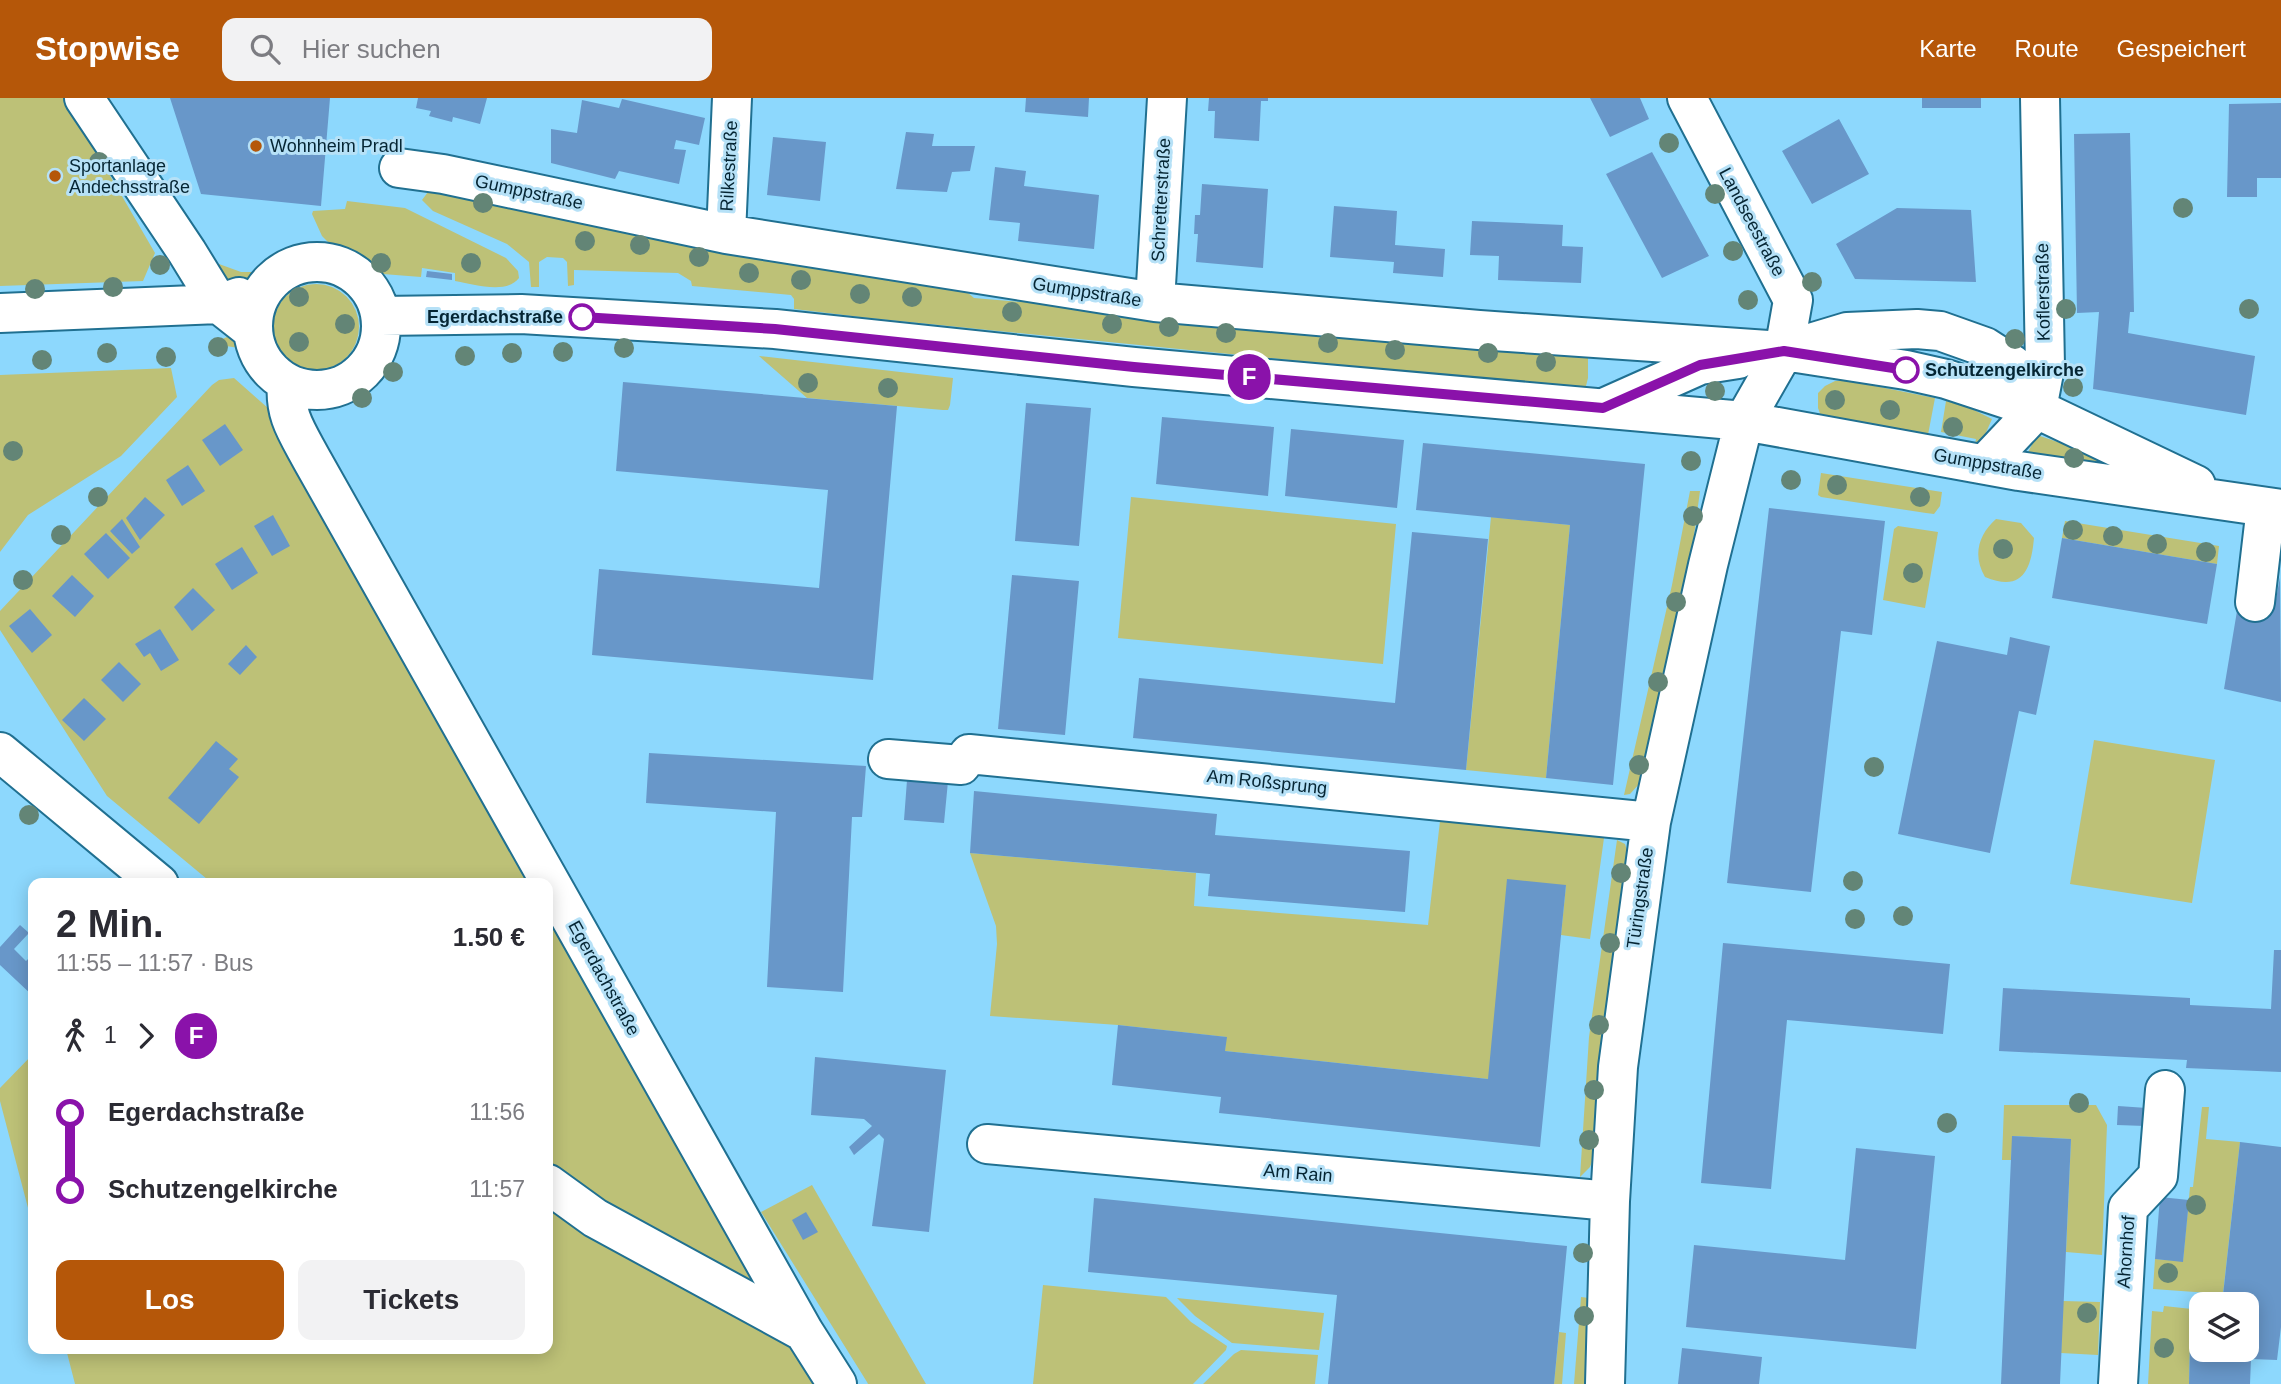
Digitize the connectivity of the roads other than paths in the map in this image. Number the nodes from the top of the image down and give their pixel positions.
1 (84, 98) edge
2 (733, 98) edge
3 (1167, 98) edge
4 (1687, 98) edge
5 (2040, 98) edge
6 (399, 168) dead end
7 (726, 234) junction
8 (264, 288) junction
9 (1155, 302) junction
10 (219, 304) junction
11 (0, 313) edge
12 (381, 316) junction
13 (252, 330) junction
14 (1784, 351) junction
15 (287, 383) junction
16 (1603, 408) junction
17 (2037, 409) junction
18 (1744, 421) junction
19 (1984, 464) junction
20 (2260, 507) edge
21 (2255, 602) dead end
22 (0, 751) edge
23 (888, 759) dead end
24 (1651, 822) junction
25 (152, 878) edge
26 (548, 878) edge
27 (553, 887) edge
28 (2165, 1090) dead end
29 (987, 1144) dead end
30 (553, 1188) edge
31 (1610, 1201) junction
32 (803, 1332) junction
33 (836, 1384) edge
34 (1605, 1384) edge
35 (2118, 1384) edge

1 - 10 street
2 - 7 street, Rilkestraße
3 - 9 street, Schretterstraße
4 - 14 street, Landseestraße
5 - 17 street, Koflerstraße
6 - 7 street, Gumppstraße
7 - 9 street, Gumppstraße
8 - 10 street
8 - 12 street
8 - 13 street
9 - 14 street, Gumppstraße
10 - 11 street
10 - 13 street
12 - 15 street
12 - 16 street, Gumppstraße
13 - 15 street
14 - 16 street, Gumppstraße
14 - 17 street, Gumppstraße
14 - 18 street
15 - 26 street, Egerdachstraße
16 - 18 street, Gumppstraße
17 - 19 street
17 - 20 street, Gumppstraße
18 - 19 street, Gumppstraße
18 - 24 street, Türingstraße
19 - 20 street, Gumppstraße
20 - 21 street
22 - 25 street
23 - 24 street, Am Roßsprung
24 - 31 street, Türingstraße
27 - 32 street, Egerdachstraße
28 - 35 street, Ahornhof
29 - 31 street, Am Rain
30 - 32 street
31 - 34 street, Türingstraße
32 - 33 street, Egerdachstraße

